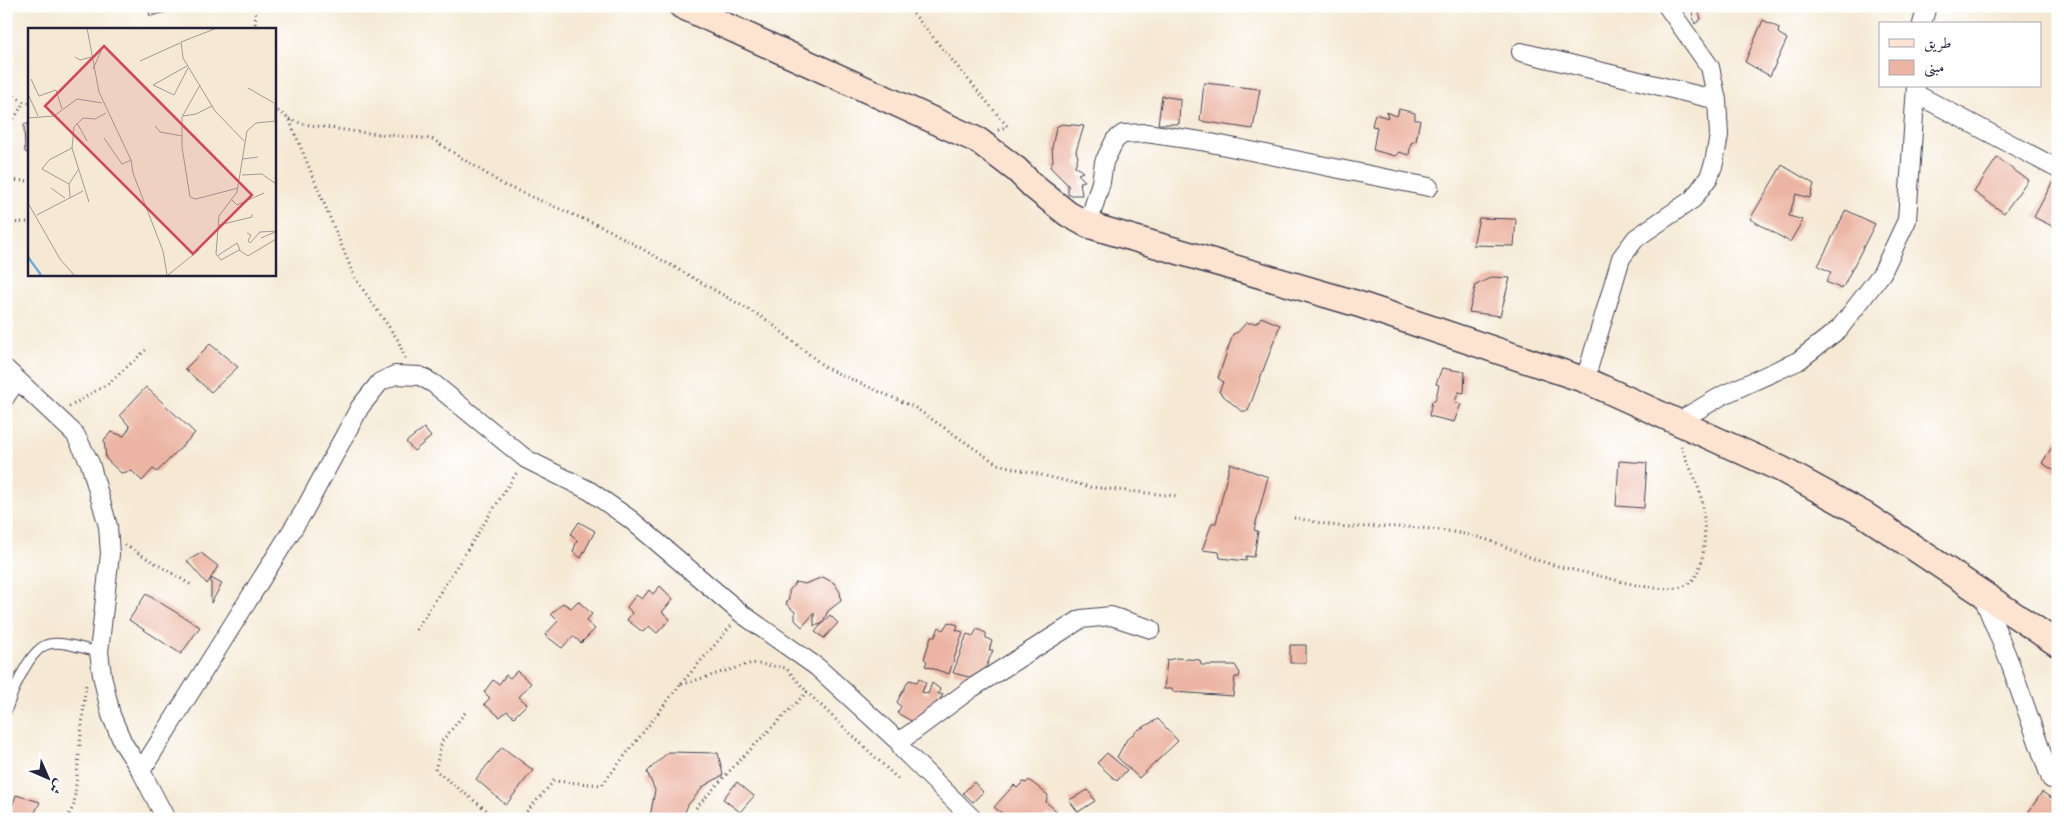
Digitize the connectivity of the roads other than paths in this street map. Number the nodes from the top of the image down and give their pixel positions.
1 (682, 6) edge
2 (1668, 6) edge
3 (1927, 6) edge
4 (1923, 22) edge
5 (1521, 52) dead end
6 (1916, 90) edge
7 (1717, 100) junction
8 (2058, 169) edge
9 (1430, 187) dead end
10 (1088, 225) junction
11 (6, 369) edge
12 (1585, 380) junction
13 (21, 382) junction
14 (6, 404) edge
15 (1677, 422) junction
16 (1980, 591) junction
17 (1151, 629) dead end
18 (2058, 644) edge
19 (99, 652) junction
20 (6, 712) edge
21 (898, 742) junction
22 (141, 771) junction
23 (2051, 779) dead end
24 (166, 819) edge
25 (973, 819) edge

1 - 10 street
2 - 7 street
3 - 4 street
5 - 7 street
6 - 8 street
6 - 15 street
7 - 12 street
9 - 10 street
10 - 12 street
11 - 13 street
12 - 15 street
13 - 14 lane
13 - 19 street
15 - 16 street
16 - 18 street
16 - 23 street
17 - 21 street
19 - 20 lane
19 - 22 street
21 - 22 street
21 - 25 street
22 - 24 street

